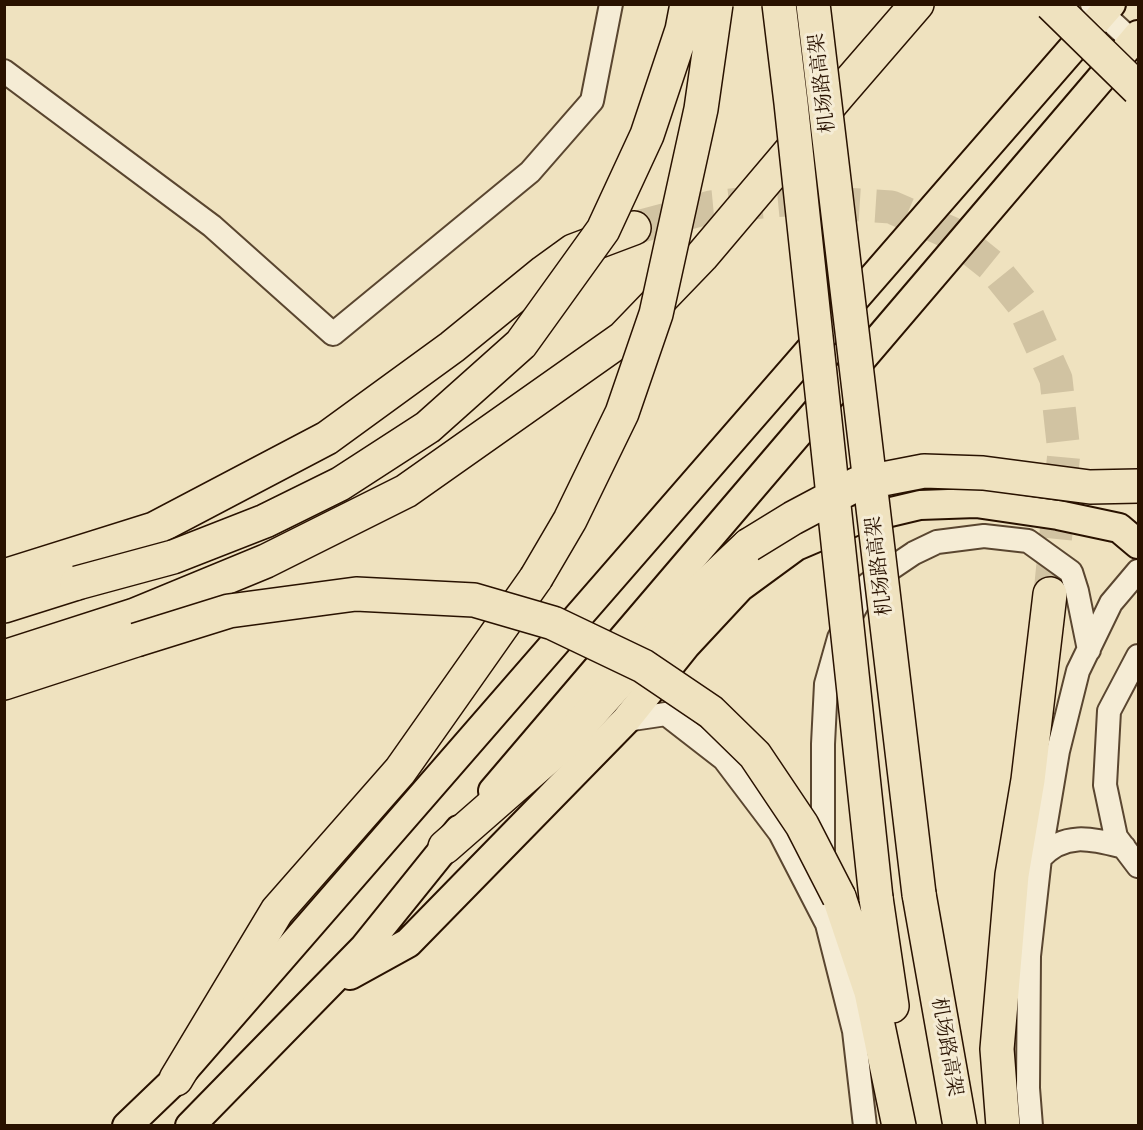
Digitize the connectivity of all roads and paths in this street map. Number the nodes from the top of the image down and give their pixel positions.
1 (611, 4) edge
2 (687, 4) edge
3 (716, 4) edge
4 (779, 4) edge
5 (813, 4) edge
6 (917, 4) edge
7 (1051, 4) edge
8 (1102, 8) edge
9 (1137, 41) edge
10 (4, 71) edge
11 (1138, 89) edge
12 (634, 228) tunnel mouth
13 (1138, 486) edge
14 (1138, 544) edge
15 (1138, 571) edge
16 (4, 576) edge
17 (1050, 594) tunnel mouth
18 (4, 606) edge
19 (1089, 650) junction
20 (1138, 656) edge
21 (4, 657) edge
22 (4, 683) edge
23 (626, 720) junction
24 (1124, 846) junction
25 (444, 847) junction
26 (1040, 858) junction
27 (1138, 866) edge
28 (833, 910) junction
29 (327, 987) junction
30 (176, 1079) junction
31 (127, 1125) edge
32 (190, 1125) edge
33 (865, 1125) edge
34 (899, 1125) edge
35 (910, 1125) edge
36 (960, 1125) edge
37 (1003, 1125) edge
38 (1032, 1125) edge

1 - 10 street
2 - 18 highway, bridge
3 - 30 highway, bridge
4 - 35 highway, 机场路高架, bridge
5 - 36 highway, 机场路高架, bridge
6 - 21 highway
7 - 11 highway, bridge
8 - 9 street
8 - 30 main road
9 - 25 main road
12 - 16 highway
13 - 25 highway, bridge
14 - 23 main road
15 - 19 street
17 - 37 highway
19 - 26 street
19 - 28 street
20 - 24 street
22 - 28 highway, bridge
23 - 28 street
23 - 29 main road
24 - 26 street
24 - 27 street
25 - 29 main road
26 - 38 street
28 - 33 street
28 - 34 highway
29 - 32 main road
30 - 31 main road

